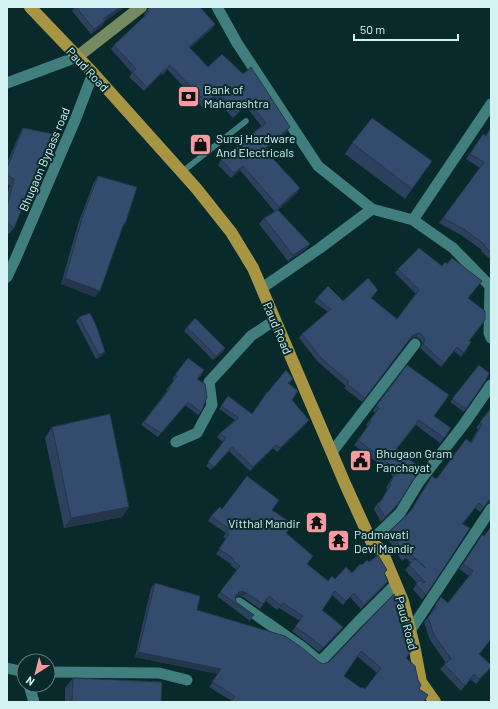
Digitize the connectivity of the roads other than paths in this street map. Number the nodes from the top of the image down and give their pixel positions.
1 (30, 7) edge
2 (141, 7) edge
3 (217, 7) edge
4 (77, 57) junction
5 (93, 73) junction
6 (7, 83) edge
7 (491, 104) edge
8 (246, 122) dead end
9 (181, 172) junction
10 (372, 209) junction
11 (413, 220) junction
12 (7, 277) edge
13 (490, 285) edge
14 (262, 288) junction
15 (275, 320) junction
16 (491, 338) edge
17 (415, 344) dead end
18 (491, 386) edge
19 (176, 442) dead end
20 (332, 452) junction
21 (491, 509) edge
22 (371, 541) junction
23 (396, 584) junction
24 (239, 602) edge
25 (410, 631) junction
26 (56, 672) edge
27 (187, 680) dead end
28 (435, 702) edge

1 - 4 main road, Paud Road
2 - 4 street
3 - 10 street
4 - 5 main road, Paud Road
4 - 6 street
5 - 9 main road, Paud Road
5 - 12 street, Bhugaon Bypass road
7 - 11 street
8 - 9 lane
9 - 14 main road, Paud Road
10 - 11 street
10 - 14 street
11 - 13 street
13 - 16 street
14 - 15 main road, Paud Road
15 - 19 street
15 - 20 main road, Paud Road
17 - 20 street
18 - 22 street
20 - 22 main road, Paud Road
21 - 25 street
22 - 23 main road, Paud Road
23 - 24 street
23 - 25 main road, Paud Road
25 - 28 main road, Paud Road
26 - 27 street

